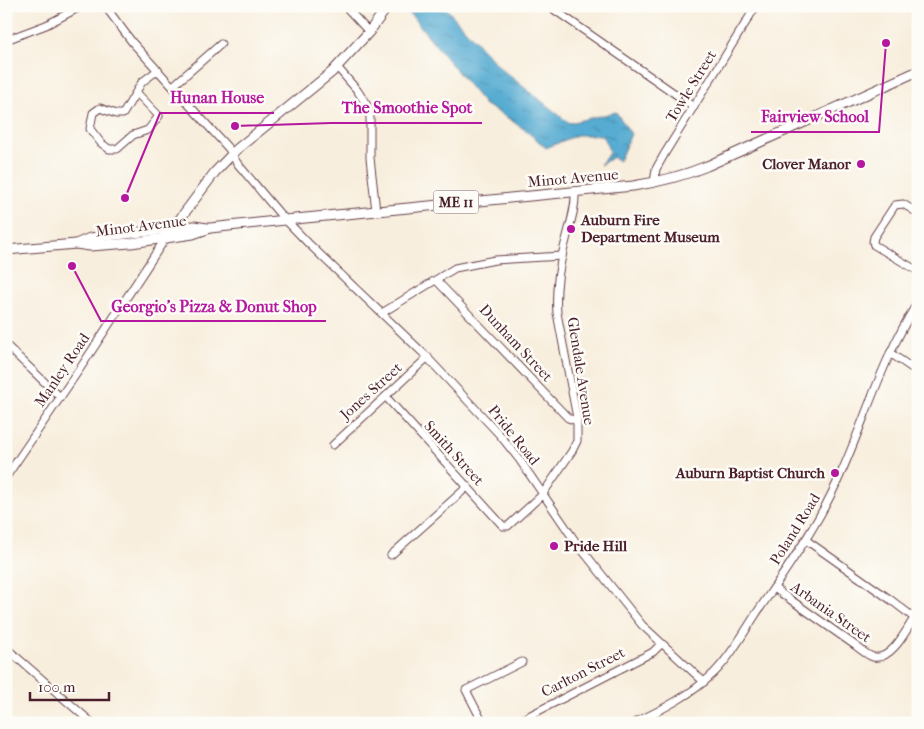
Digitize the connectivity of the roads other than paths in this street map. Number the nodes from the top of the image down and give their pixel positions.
1 (82, 6) edge
2 (105, 6) edge
3 (345, 6) edge
4 (388, 6) edge
5 (549, 6) edge
6 (756, 6) edge
7 (369, 32) junction
8 (6, 40) edge
9 (221, 44) dead end
10 (337, 67) junction
11 (158, 70) junction
12 (918, 71) edge
13 (173, 86) junction
14 (136, 92) junction
15 (694, 107) junction
16 (232, 154) junction
17 (654, 183) junction
18 (575, 191) junction
19 (376, 211) junction
20 (918, 213) edge
21 (286, 220) junction
22 (210, 228) junction
23 (173, 229) junction
24 (165, 239) junction
25 (76, 244) junction
26 (6, 250) edge
27 (562, 256) junction
28 (918, 271) edge
29 (436, 280) junction
30 (918, 302) edge
31 (382, 313) junction
32 (6, 345) edge
33 (890, 353) junction
34 (428, 357) junction
35 (918, 372) edge
36 (60, 397) junction
37 (386, 397) junction
38 (577, 421) junction
39 (334, 445) dead end
40 (6, 477) edge
41 (466, 488) junction
42 (542, 494) junction
43 (503, 526) joint
44 (806, 540) junction
45 (391, 555) dead end
46 (774, 588) junction
47 (916, 619) edge
48 (661, 644) junction
49 (6, 648) edge
50 (522, 662) dead end
51 (704, 682) junction
52 (92, 723) edge
53 (484, 723) edge
54 (515, 723) edge
55 (634, 723) edge

1 - 8 street
2 - 11 street, Pride Road
3 - 7 street
4 - 7 main road, Manley Road
5 - 15 street
6 - 15 street, Towle Street
7 - 10 main road, Manley Road
9 - 13 street
10 - 16 main road, Manley Road
10 - 19 street
11 - 13 street, Pride Road
11 - 14 street
12 - 17 main road, Minot Avenue / ME 11
13 - 16 street, Pride Road
14 - 14 street
15 - 17 street, Towle Street
16 - 21 street, Pride Road
16 - 23 main road, Manley Road
17 - 18 main road, Minot Avenue / ME 11
18 - 19 main road, Minot Avenue / ME 11
18 - 27 street, Glendale Avenue
19 - 21 main road, Minot Avenue / ME 11
20 - 28 street
21 - 22 main road, Minot Avenue / ME 11
21 - 31 street, Pride Road
22 - 23 main road, Minot Avenue / ME 11
22 - 24 main road, Minot Avenue / ME 11
23 - 24 main road, Manley Road
23 - 25 main road, Minot Avenue / ME 11
24 - 25 main road, Minot Avenue / ME 11
24 - 36 street, Manley Road
25 - 26 main road, Minot Avenue / ME 11
27 - 29 street
27 - 38 street, Glendale Avenue
29 - 31 street
29 - 38 street, Dunham Street
30 - 33 street, Poland Road
31 - 34 street, Pride Road
32 - 36 street
33 - 35 street
33 - 44 street, Poland Road
34 - 37 street, Jones Street
34 - 42 street, Pride Road
36 - 40 street, Manley Road
37 - 39 street, Jones Street
37 - 41 street, Smith Street
38 - 42 street, Glendale Avenue
41 - 43 street, Smith Street
41 - 45 street
42 - 43 street, Glendale Avenue
42 - 48 street, Pride Road
44 - 46 street, Poland Road
44 - 47 street
46 - 47 street, Arbania Street
46 - 51 street, Poland Road
48 - 51 street, Pride Road
48 - 54 street, Carlton Street
49 - 52 street
50 - 53 street
51 - 55 street, Poland Road

